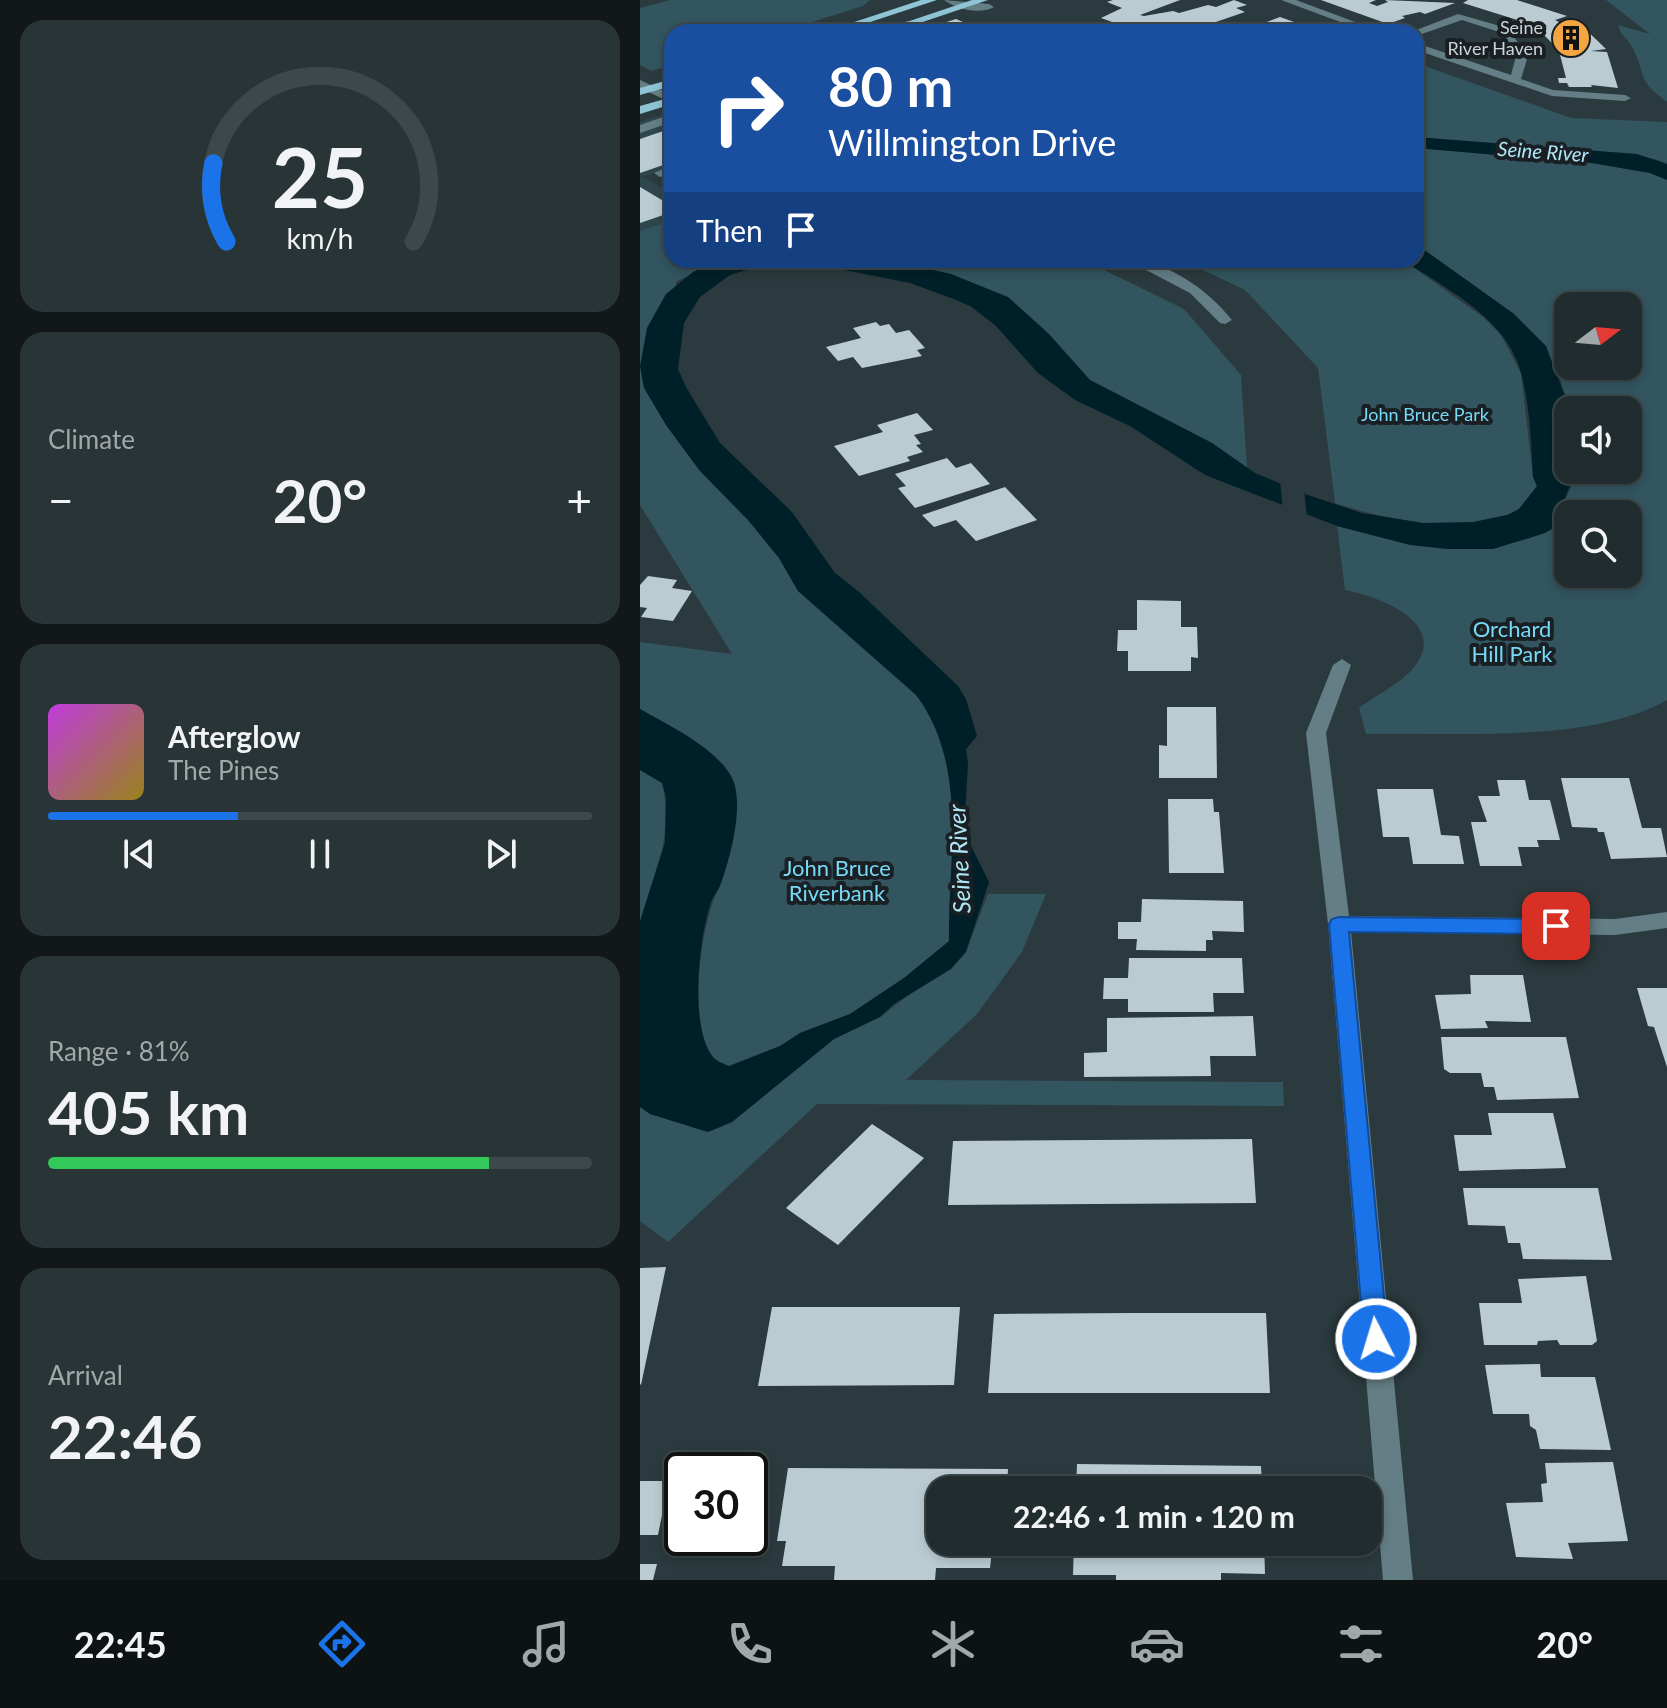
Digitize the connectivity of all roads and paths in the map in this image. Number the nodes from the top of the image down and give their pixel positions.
1 (894, 0) edge
2 (932, 0) edge
3 (949, 0) edge
4 (1286, 0) edge
5 (978, 1) edge
6 (963, 6) junction
7 (854, 24) edge
8 (855, 24) edge
9 (907, 24) edge
10 (1354, 24) edge
11 (1424, 30) edge
12 (1424, 49) edge
13 (1515, 81) junction
14 (664, 84) edge
15 (643, 88) edge
16 (664, 97) edge
17 (1625, 98) dead end
18 (664, 102) edge
19 (640, 110) edge
20 (664, 121) edge
21 (640, 129) edge
22 (1150, 268) edge
23 (1225, 320) dead end
24 (1342, 665) dead end
25 (1667, 920) edge
26 (1339, 924) junction
27 (1398, 1580) edge

1 - 7 main road
2 - 8 main road
3 - 6 street
4 - 10 street
5 - 6 street
6 - 9 main road
11 - 13 street
12 - 13 street
13 - 17 street
14 - 15 main road
15 - 16 street
18 - 19 main road
20 - 21 street
22 - 23 street
24 - 26 street
25 - 26 street
26 - 27 street

